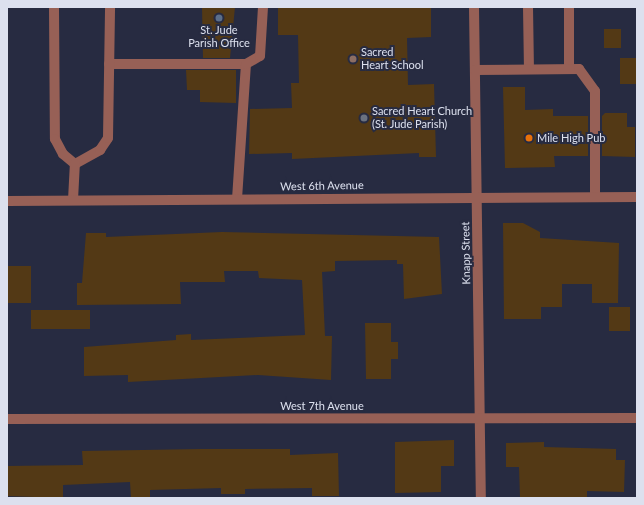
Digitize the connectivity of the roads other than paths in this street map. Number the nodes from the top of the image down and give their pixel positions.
1 (54, 7) edge
2 (110, 7) edge
3 (263, 7) edge
4 (474, 7) edge
5 (528, 7) edge
6 (569, 7) edge
7 (109, 64) junction
8 (246, 64) junction
9 (529, 69) junction
10 (569, 69) junction
11 (475, 70) junction
12 (75, 164) junction
13 (477, 196) junction
14 (595, 197) junction
15 (637, 197) edge
16 (237, 199) junction
17 (73, 200) junction
18 (7, 201) edge
19 (480, 418) junction
20 (637, 418) edge
21 (7, 419) edge
22 (481, 498) edge

1 - 12 street
2 - 7 street
3 - 8 street
4 - 11 street, Knapp Street
5 - 9 street
6 - 10 street
7 - 8 street
7 - 12 street
8 - 16 street
9 - 10 street
9 - 11 street
10 - 14 street
11 - 13 street, Knapp Street
12 - 17 street
13 - 14 street, West 6th Avenue
13 - 16 street, West 6th Avenue
13 - 19 street, Knapp Street
14 - 15 street, West 6th Avenue
16 - 17 street, West 6th Avenue
17 - 18 street, West 6th Avenue
19 - 20 street, West 7th Avenue
19 - 21 street, West 7th Avenue
19 - 22 street, Knapp Street

